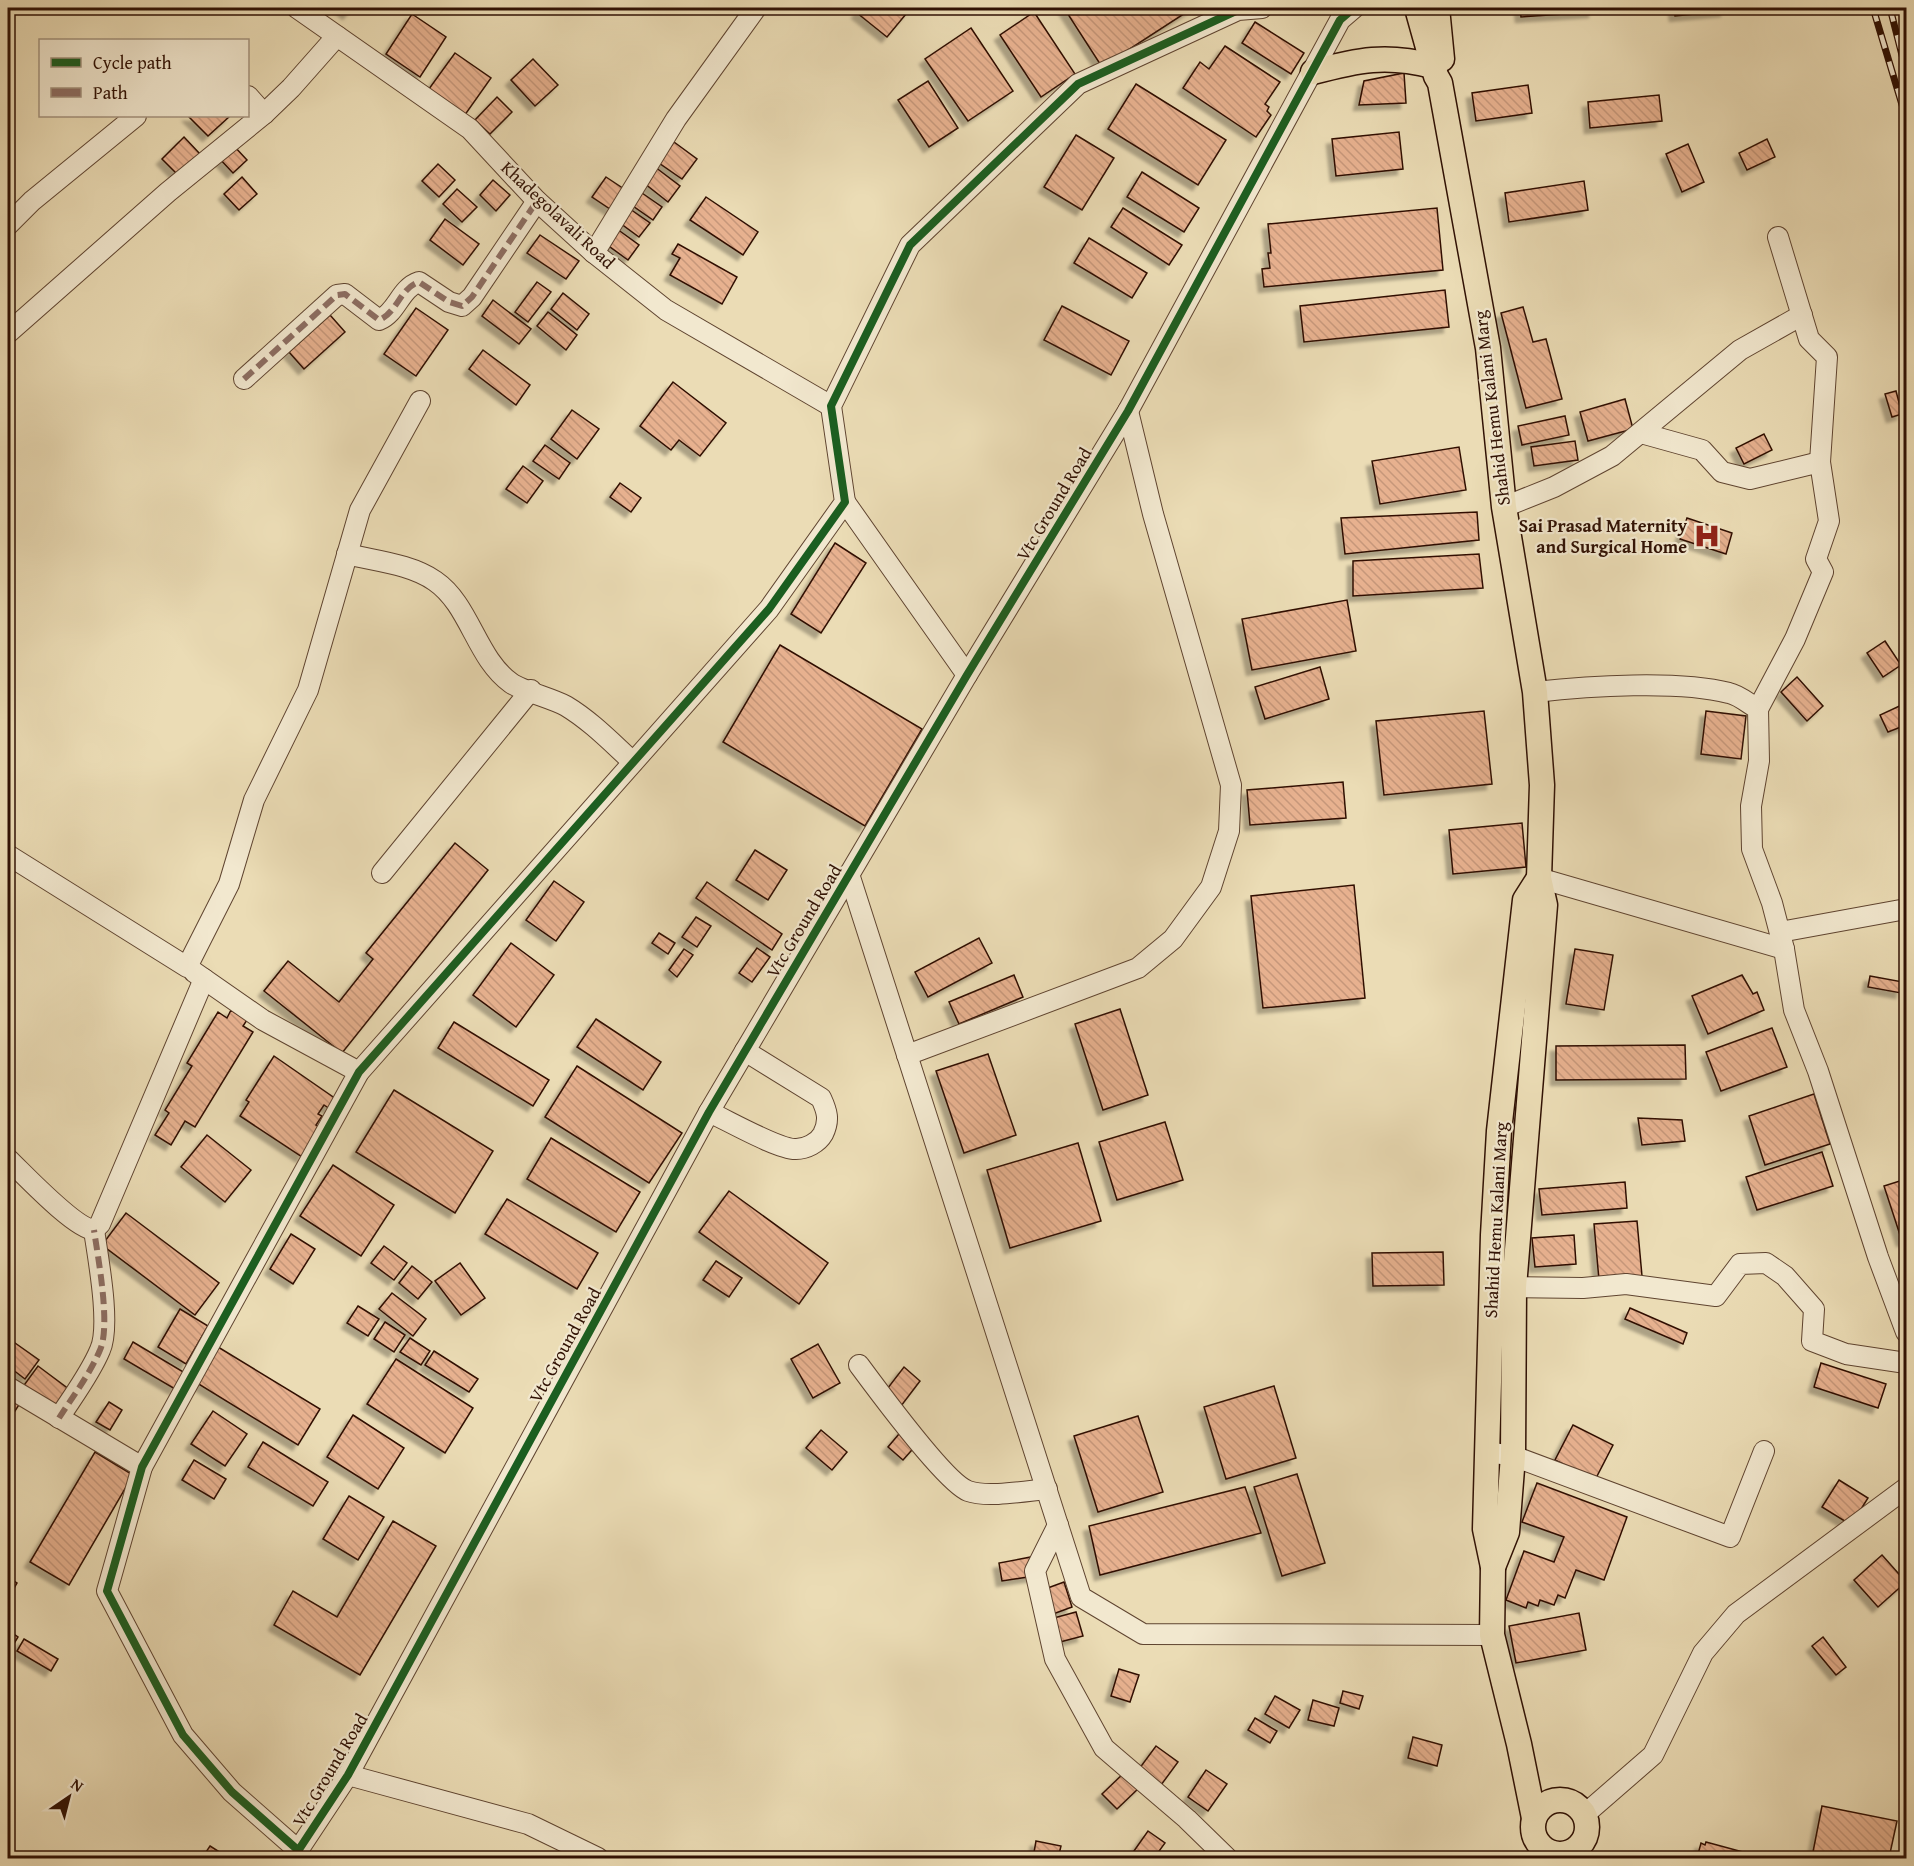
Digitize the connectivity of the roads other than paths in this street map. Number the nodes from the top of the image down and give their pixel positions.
1 (297, 8) edge
2 (756, 8) edge
3 (1262, 8) edge
4 (1353, 8) edge
5 (1417, 8) edge
6 (1437, 8) edge
7 (337, 36) junction
8 (1313, 72) junction
9 (1437, 74) junction
10 (249, 97) edge
11 (264, 114) junction
12 (135, 117) edge
13 (537, 201) junction
14 (8, 225) edge
15 (1778, 237) dead end
16 (594, 253) junction
17 (1802, 315) junction
18 (8, 333) edge
19 (244, 379) dead end
20 (420, 401) dead end
21 (831, 406) junction
22 (1128, 411) junction
23 (1641, 433) junction
24 (1820, 462) junction
25 (845, 502) junction
26 (1503, 507) junction
27 (347, 554) junction
28 (967, 675) junction
29 (531, 690) junction
30 (1536, 692) junction
31 (1758, 709) junction
32 (633, 762) junction
33 (8, 855) edge
34 (382, 873) dead end
35 (849, 874) junction
36 (1539, 878) junction
37 (1906, 909) edge
38 (1782, 940) junction
39 (187, 967) junction
40 (204, 979) junction
41 (745, 1051) junction
42 (907, 1055) junction
43 (358, 1072) junction
44 (709, 1112) junction
45 (8, 1159) edge
46 (94, 1230) junction
47 (1514, 1287) junction
48 (1906, 1332) edge
49 (1906, 1363) edge
50 (859, 1365) dead end
51 (8, 1387) edge
52 (59, 1418) junction
53 (1488, 1452) junction
54 (1764, 1452) dead end
55 (1513, 1456) junction
56 (142, 1467) junction
57 (1906, 1488) edge
58 (1047, 1489) junction
59 (1058, 1525) junction
60 (1493, 1567) junction
61 (1492, 1635) junction
62 (348, 1775) junction
63 (1584, 1815) junction
64 (1534, 1827) junction
65 (296, 1855) edge
66 (1572, 1855) edge
67 (598, 1858) edge
68 (1227, 1858) edge
69 (1525, 1858) edge

1 - 7 street, Khadegolavali Road
2 - 16 street
3 - 21 street
4 - 8 street, Vtc Ground Road
5 - 9 main road
6 - 9 main road
7 - 11 street
7 - 13 street, Khadegolavali Road
8 - 9 main road
8 - 22 street, Vtc Ground Road
9 - 26 main road, Shahid Hemu Kalani Marg
10 - 11 street
11 - 18 street
12 - 14 street
13 - 16 street, Khadegolavali Road
13 - 19 street
15 - 17 street
16 - 21 street, Khadegolavali Road
17 - 23 street
17 - 24 street
20 - 27 street
21 - 25 street
22 - 28 street, Vtc Ground Road
22 - 42 street
23 - 24 street
23 - 26 street
24 - 31 street
25 - 28 street
25 - 32 street
26 - 30 main road, Shahid Hemu Kalani Marg
27 - 29 street
27 - 39 street
28 - 35 street, Vtc Ground Road
29 - 32 street
29 - 34 street
30 - 31 street
30 - 36 main road, Shahid Hemu Kalani Marg
31 - 38 street
32 - 43 street
33 - 39 street
35 - 41 street, Vtc Ground Road
35 - 42 street
36 - 38 street
36 - 47 main road, Shahid Hemu Kalani Marg
36 - 53 main road, Shahid Hemu Kalani Marg
37 - 38 street
38 - 48 street
39 - 40 street
40 - 43 street
40 - 46 street
41 - 44 street, Vtc Ground Road
41 - 44 street
42 - 58 street
43 - 56 street
44 - 62 street, Vtc Ground Road
45 - 46 street
46 - 52 street
47 - 49 street
47 - 55 main road, Shahid Hemu Kalani Marg
50 - 58 street
51 - 52 street
52 - 56 street
53 - 55 street
53 - 60 main road, Shahid Hemu Kalani Marg
54 - 55 street
55 - 60 main road, Shahid Hemu Kalani Marg
56 - 65 street
57 - 63 street
58 - 59 street
59 - 61 street
59 - 68 street
60 - 61 main road, Shahid Hemu Kalani Marg
61 - 64 main road, Shahid Hemu Kalani Marg
62 - 65 street, Vtc Ground Road
62 - 67 street
63 - 64 main road
63 - 66 main road
64 - 66 main road
64 - 69 main road

